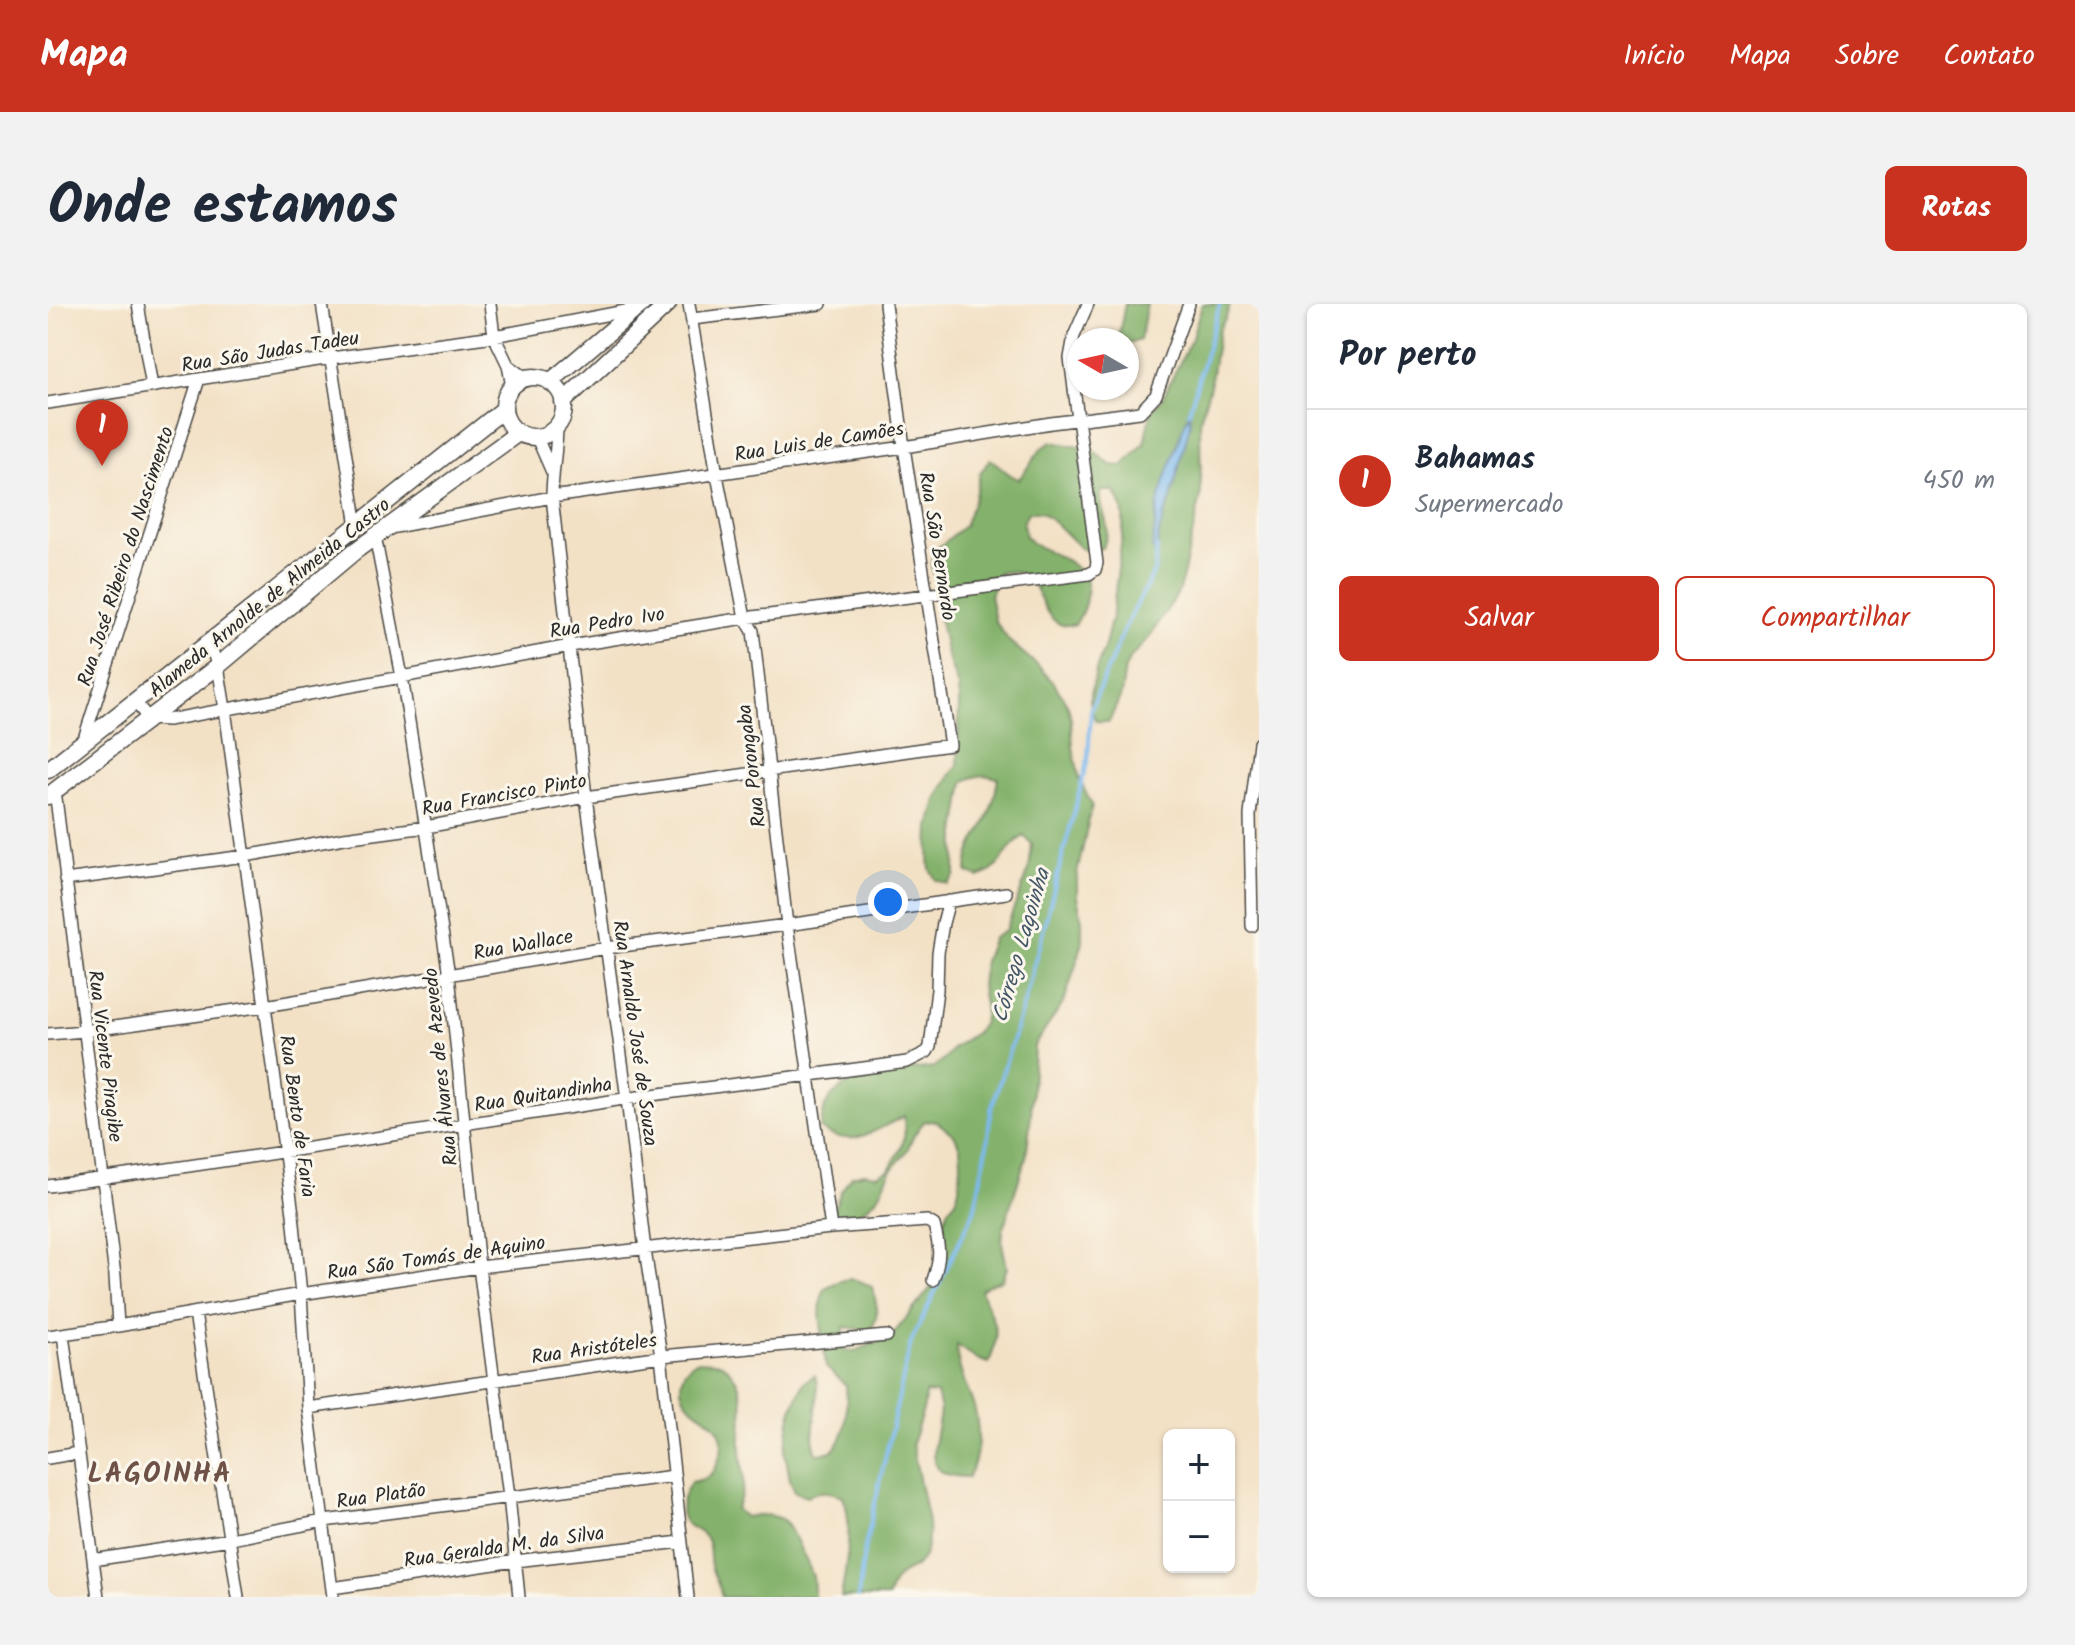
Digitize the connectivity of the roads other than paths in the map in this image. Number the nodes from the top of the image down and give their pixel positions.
1 (138, 304) edge
2 (322, 304) edge
3 (490, 304) edge
4 (668, 304) edge
5 (689, 304) edge
6 (821, 304) edge
7 (885, 304) edge
8 (1074, 304) edge
9 (1189, 304) edge
10 (640, 306) edge
11 (1086, 308) edge
12 (692, 319) junction
13 (494, 336) junction
14 (331, 358) junction
15 (199, 379) junction
16 (550, 382) junction
17 (519, 383) junction
18 (152, 387) junction
19 (563, 402) junction
20 (48, 403) edge
21 (504, 409) junction
22 (1079, 419) junction
23 (557, 426) junction
24 (518, 433) junction
25 (537, 438) junction
26 (904, 447) junction
27 (552, 473) junction
28 (717, 475) junction
29 (552, 497) junction
30 (357, 526) junction
31 (380, 532) junction
32 (927, 595) junction
33 (745, 618) junction
34 (209, 643) junction
35 (570, 646) junction
36 (218, 666) junction
37 (402, 677) junction
38 (135, 702) junction
39 (225, 709) junction
40 (149, 719) junction
41 (83, 743) junction
42 (1259, 743) edge
43 (950, 745) joint
44 (48, 770) edge
45 (769, 770) junction
46 (51, 793) edge
47 (586, 797) junction
48 (426, 827) junction
49 (245, 856) junction
50 (65, 880) junction
51 (1006, 893) dead end
52 (949, 901) junction
53 (1255, 910) edge
54 (787, 925) junction
55 (1252, 926) dead end
56 (606, 948) junction
57 (449, 975) junction
58 (265, 1006) junction
59 (85, 1031) junction
60 (48, 1034) edge
61 (808, 1076) junction
62 (627, 1099) junction
63 (466, 1125) junction
64 (285, 1151) junction
65 (103, 1179) junction
66 (48, 1186) edge
67 (831, 1228) junction
68 (645, 1250) junction
69 (479, 1267) junction
70 (933, 1280) dead end
71 (301, 1294) junction
72 (195, 1313) junction
73 (118, 1326) junction
74 (63, 1334) junction
75 (48, 1336) edge
76 (887, 1336) dead end
77 (661, 1356) junction
78 (495, 1381) junction
79 (308, 1408) junction
80 (78, 1453) junction
81 (48, 1458) edge
82 (674, 1476) junction
83 (509, 1496) junction
84 (324, 1521) junction
85 (230, 1539) junction
86 (681, 1542) junction
87 (93, 1560) junction
88 (515, 1561) junction
89 (332, 1593) edge
90 (98, 1597) edge
91 (238, 1597) edge
92 (519, 1597) edge
93 (688, 1597) edge

1 - 18 street
2 - 14 street
3 - 13 street
4 - 19 main road
5 - 12 street, Rua Porongaba
6 - 12 street
7 - 26 street, Rua São Bernardo
8 - 11 street
9 - 22 street, Rua Luis de Camões
10 - 13 street, Rua São Judas Tadeu
10 - 16 main road
11 - 22 street
12 - 28 street, Rua Porongaba
13 - 14 street, Rua São Judas Tadeu
13 - 17 street
14 - 15 street, Rua São Judas Tadeu
14 - 30 street
15 - 18 street, Rua São Judas Tadeu
15 - 41 street, Rua José Ribeiro do Nascimento
16 - 17 main road
16 - 19 main road
17 - 21 main road
18 - 20 street, Rua São Judas Tadeu
19 - 23 main road
21 - 24 main road
21 - 30 main road, Alameda Arnolde de Almeida Castro
22 - 26 street, Rua Luis de Camões
22 - 32 street, Rua Pedro Ivo
23 - 25 main road
23 - 27 street, Rua Arnaldo José de Souza
24 - 25 main road
24 - 31 main road, Alameda Arnolde de Almeida Castro
25 - 27 street, Rua Arnaldo José de Souza
26 - 28 street, Rua Luis de Camões
26 - 32 street, Rua São Bernardo
27 - 29 street, Rua Arnaldo José de Souza
28 - 29 street, Rua Luis de Camões
28 - 33 street, Rua Porongaba
29 - 31 street, Rua Luis de Camões
29 - 35 street, Rua Arnaldo José de Souza
30 - 34 main road, Alameda Arnolde de Almeida Castro
31 - 36 main road, Alameda Arnolde de Almeida Castro
31 - 37 street, Rua Álvares de Azevedo
32 - 33 street, Rua Pedro Ivo
32 - 43 street, Rua São Bernardo
33 - 35 street, Rua Pedro Ivo
33 - 45 street, Rua Porongaba
34 - 36 street, Rua Bento de Faria
34 - 38 main road, Alameda Arnolde de Almeida Castro
35 - 37 street, Rua Pedro Ivo
35 - 47 street, Rua Arnaldo José de Souza
36 - 39 street, Rua Bento de Faria
36 - 40 main road, Alameda Arnolde de Almeida Castro
37 - 39 street, Rua Pedro Ivo
37 - 48 street, Rua Álvares de Azevedo
38 - 40 street
38 - 41 main road, Alameda Arnolde de Almeida Castro
39 - 40 street, Rua Pedro Ivo
39 - 49 street, Rua Bento de Faria
40 - 46 main road, Alameda Arnolde de Almeida Castro
41 - 44 main road, Alameda Arnolde de Almeida Castro
42 - 53 street
43 - 45 street, Rua Francisco Pinto
45 - 47 street, Rua Francisco Pinto
45 - 54 street, Rua Porongaba
46 - 50 street, Rua Vicente Piragibe
47 - 48 street, Rua Francisco Pinto
47 - 56 street, Rua Arnaldo José de Souza
48 - 49 street, Rua Francisco Pinto
48 - 57 street, Rua Álvares de Azevedo
49 - 50 street, Rua Francisco Pinto
49 - 58 street, Rua Bento de Faria
50 - 59 street, Rua Vicente Piragibe
51 - 52 street, Rua Wallace
52 - 54 street, Rua Wallace
52 - 61 street, Rua Quitandinha
53 - 55 street
54 - 56 street, Rua Wallace
54 - 61 street, Rua Porongaba
56 - 57 street, Rua Wallace
56 - 62 street, Rua Arnaldo José de Souza
57 - 58 street, Rua Wallace
57 - 63 street, Rua Álvares de Azevedo
58 - 59 street, Rua Wallace
58 - 64 street, Rua Bento de Faria
59 - 60 street, Rua Wallace
59 - 65 street, Rua Vicente Piragibe
61 - 62 street, Rua Quitandinha
61 - 67 street, Rua Porongaba
62 - 63 street, Rua Quitandinha
62 - 68 street, Rua Arnaldo José de Souza
63 - 64 street, Rua Quitandinha
63 - 69 street, Rua Álvares de Azevedo
64 - 65 street, Rua Quitandinha
64 - 71 street, Rua Bento de Faria
65 - 66 street, Rua Quitandinha
65 - 73 street, Rua Vicente Piragibe
67 - 68 street, Rua São Tomás de Aquino
67 - 70 street, Rua São Tomás de Aquino
68 - 69 street, Rua São Tomás de Aquino
68 - 77 street, Rua Arnaldo José de Souza
69 - 71 street, Rua São Tomás de Aquino
69 - 78 street, Rua Álvares de Azevedo
71 - 72 street, Rua São Tomás de Aquino
71 - 79 street, Rua Bento de Faria
72 - 73 street, Rua São Tomás de Aquino
72 - 85 street
73 - 74 street, Rua São Tomás de Aquino
74 - 75 street, Rua São Tomás de Aquino
74 - 80 street
76 - 77 street, Rua Aristóteles
77 - 78 street, Rua Aristóteles
77 - 82 street, Rua Arnaldo José de Souza
78 - 79 street, Rua Aristóteles
78 - 83 street, Rua Álvares de Azevedo
79 - 84 street, Rua Bento de Faria
80 - 81 street
80 - 87 street
82 - 83 street, Rua Platão
82 - 86 street, Rua Arnaldo José de Souza
83 - 84 street, Rua Platão
83 - 88 street, Rua Álvares de Azevedo
84 - 85 street, Rua Platão
84 - 89 street, Rua Bento de Faria
85 - 87 street, Rua Platão
85 - 91 street
86 - 88 street, Rua Geralda M. da Silva
86 - 93 street, Rua Arnaldo José de Souza
87 - 90 street
88 - 89 street, Rua Geralda M. da Silva
88 - 92 street, Rua Álvares de Azevedo

